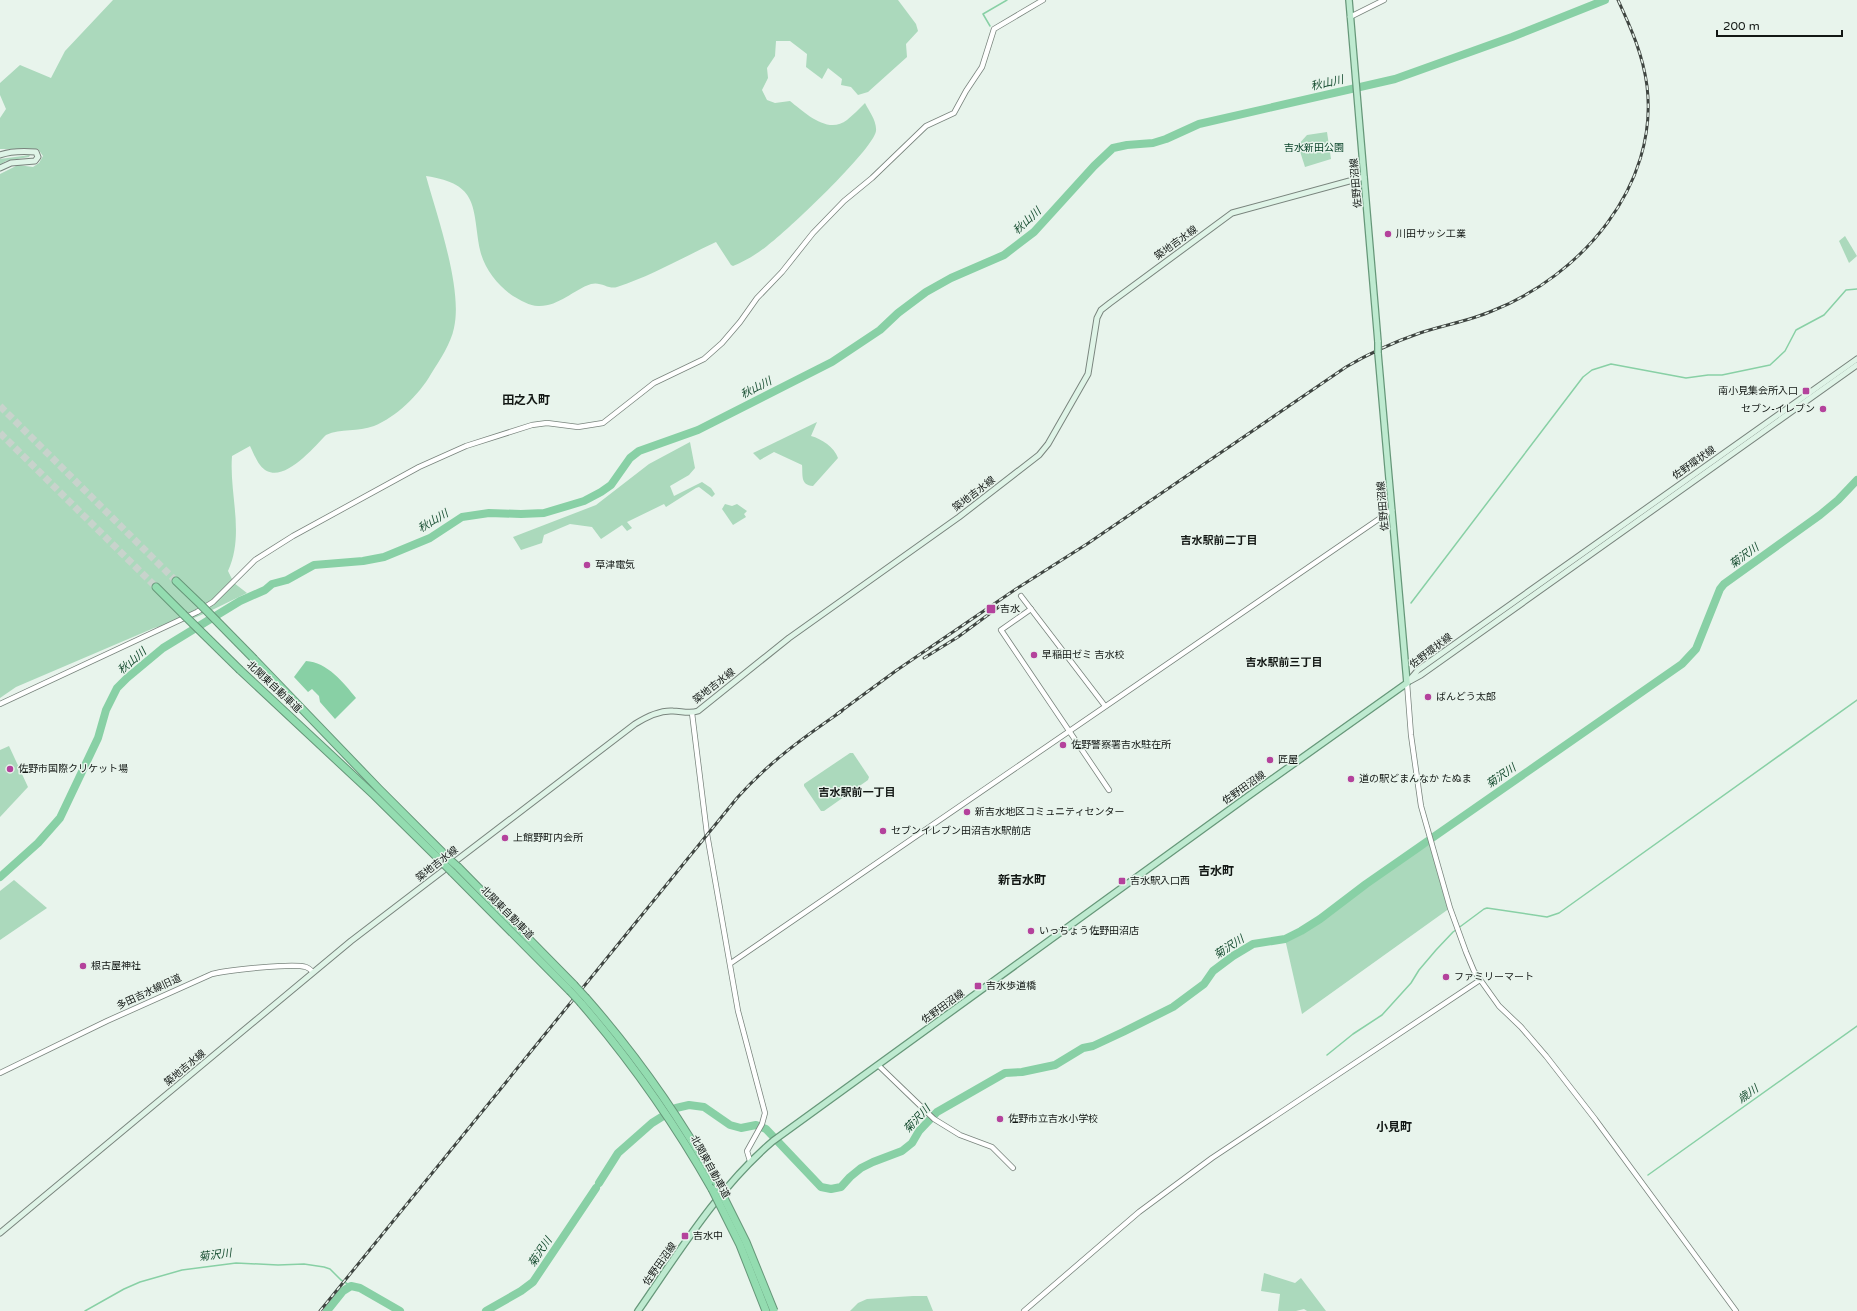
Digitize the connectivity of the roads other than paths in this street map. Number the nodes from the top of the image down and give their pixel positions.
1 (1043, 0) edge
2 (1349, 0) edge
3 (1384, 0) edge
4 (1350, 17) junction
5 (0, 155) edge
6 (0, 168) edge
7 (1364, 177) junction
8 (1857, 359) edge
9 (1857, 365) edge
10 (1392, 510) junction
11 (176, 581) tunnel mouth
12 (156, 588) tunnel mouth
13 (1021, 596) dead end
14 (1031, 609) junction
15 (1407, 683) junction
16 (0, 704) edge
17 (1105, 706) junction
18 (692, 712) junction
19 (1069, 730) junction
20 (1110, 790) dead end
21 (446, 862) junction
22 (731, 963) junction
23 (313, 972) junction
24 (1480, 980) junction
25 (878, 1065) junction
26 (0, 1073) edge
27 (676, 1121) junction
28 (750, 1162) junction
29 (1013, 1168) dead end
30 (0, 1233) edge
31 (638, 1311) edge
32 (766, 1311) edge
33 (774, 1311) edge
34 (1024, 1311) edge
35 (1736, 1311) edge

1 - 16 street
2 - 4 main road, 佐野田沼線
3 - 4 street
4 - 7 main road, 佐野田沼線
5 - 6 main road
7 - 10 main road, 佐野田沼線, bridge
7 - 18 main road, 築地吉水線
8 - 15 main road, 佐野環状線
9 - 15 main road, 佐野環状線
10 - 15 main road, 佐野田沼線
10 - 17 street
11 - 21 highway, 北関東自動車道, bridge
12 - 21 highway, 北関東自動車道, bridge
13 - 14 street
14 - 17 street
14 - 19 street
15 - 24 street
15 - 25 main road, 佐野田沼線
17 - 19 street
18 - 22 street
18 - 23 main road, 築地吉水線
19 - 20 street
19 - 22 street
21 - 27 highway, 北関東自動車道, bridge
22 - 28 street
23 - 26 street, 多田吉水線旧道
23 - 30 main road, 築地吉水線
24 - 34 street
24 - 35 street
25 - 28 main road, 佐野田沼線
25 - 29 street
27 - 32 highway, 北関東自動車道, bridge
27 - 33 highway, 北関東自動車道, bridge
28 - 31 main road, 佐野田沼線

